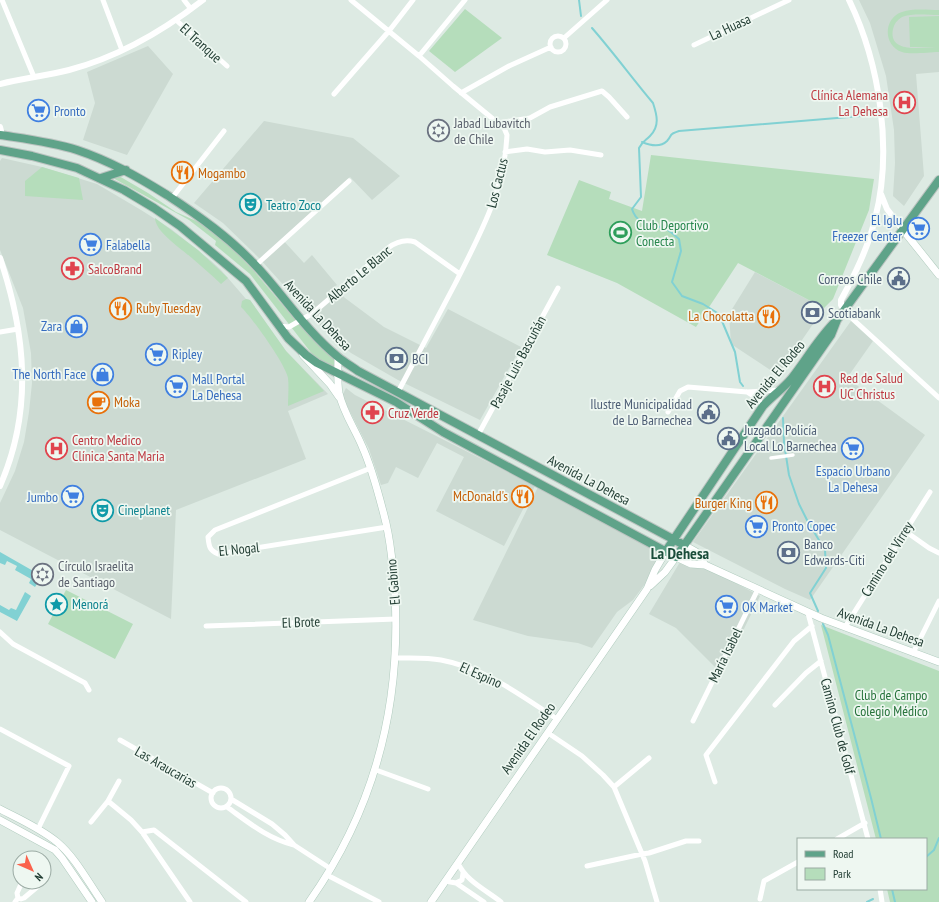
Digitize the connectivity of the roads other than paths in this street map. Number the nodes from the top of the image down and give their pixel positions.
1 (2, 0) edge
2 (103, 0) edge
3 (184, 0) edge
4 (203, 0) edge
5 (351, 0) edge
6 (413, 0) edge
7 (465, 0) edge
8 (607, 0) edge
9 (789, 0) edge
10 (849, 0) edge
11 (191, 9) junction
12 (176, 20) junction
13 (389, 31) junction
14 (564, 38) junction
15 (694, 44) dead end
16 (551, 47) junction
17 (122, 50) junction
18 (419, 56) junction
19 (227, 66) dead end
20 (34, 77) junction
21 (0, 84) edge
22 (461, 93) junction
23 (334, 94) dead end
24 (627, 117) dead end
25 (498, 123) junction
26 (224, 131) dead end
27 (1, 133) edge
28 (0, 150) edge
29 (505, 152) junction
30 (601, 155) dead end
31 (126, 170) junction
32 (101, 178) junction
33 (939, 180) edge
34 (350, 182) dead end
35 (881, 191) junction
36 (172, 198) junction
37 (890, 213) junction
38 (876, 218) junction
39 (903, 230) junction
40 (0, 258) edge
41 (1, 264) edge
42 (256, 265) junction
43 (460, 274) junction
44 (939, 275) edge
45 (558, 288) dead end
46 (844, 311) junction
47 (302, 320) junction
48 (837, 320) junction
49 (279, 326) junction
50 (18, 329) junction
51 (0, 332) edge
52 (292, 343) junction
53 (338, 357) junction
54 (338, 375) junction
55 (779, 390) junction
56 (398, 392) junction
57 (747, 392) junction
58 (939, 398) edge
59 (342, 401) junction
60 (763, 406) junction
61 (668, 412) dead end
62 (478, 435) junction
63 (790, 455) dead end
64 (771, 458) dead end
65 (371, 468) junction
66 (711, 483) junction
67 (0, 486) edge
68 (930, 492) dead end
69 (720, 494) junction
70 (387, 527) junction
71 (905, 530) junction
72 (673, 539) junction
73 (684, 546) junction
74 (666, 551) junction
75 (939, 553) edge
76 (676, 557) junction
77 (705, 565) junction
78 (647, 589) junction
79 (758, 589) junction
80 (939, 601) edge
81 (808, 612) junction
82 (396, 619) junction
83 (206, 626) dead end
84 (812, 626) junction
85 (845, 627) junction
86 (0, 632) edge
87 (913, 653) junction
88 (395, 658) junction
89 (821, 661) junction
90 (939, 662) edge
91 (89, 690) dead end
92 (775, 705) dead end
93 (557, 719) junction
94 (693, 721) dead end
95 (0, 729) edge
96 (548, 733) junction
97 (120, 740) dead end
98 (649, 758) dead end
99 (376, 770) junction
100 (119, 781) dead end
101 (715, 782) dead end
102 (614, 787) junction
103 (428, 789) dead end
104 (213, 793) junction
105 (231, 799) junction
106 (108, 801) junction
107 (227, 807) junction
108 (0, 809) edge
109 (0, 820) edge
110 (91, 822) dead end
111 (865, 823) junction
112 (38, 829) junction
113 (142, 832) junction
114 (839, 838) edge
115 (868, 838) edge
116 (699, 841) dead end
117 (294, 845) junction
118 (642, 854) junction
119 (458, 863) junction
120 (797, 863) edge
121 (587, 866) dead end
122 (329, 872) junction
123 (463, 873) junction
124 (445, 881) junction
125 (456, 883) junction
126 (18, 890) edge
127 (34, 890) edge
128 (880, 890) edge
129 (760, 899) dead end
130 (17, 900) edge
131 (92, 902) edge
132 (102, 902) edge
133 (190, 902) edge
134 (246, 902) edge
135 (309, 902) edge
136 (379, 902) edge
137 (430, 902) edge
138 (484, 902) edge
139 (501, 902) edge
140 (657, 902) edge
141 (882, 902) edge

1 - 20 street
2 - 17 street
3 - 11 street
4 - 11 street
5 - 13 street, Los Cactus
6 - 13 street
7 - 18 street
8 - 14 street
9 - 15 street, La Huasa
10 - 35 street
11 - 12 street
12 - 17 street
12 - 19 street, El Tranque
13 - 18 street, Los Cactus
13 - 23 street
14 - 16 street
14 - 16 street
16 - 22 street
17 - 20 street
18 - 22 street, Los Cactus
20 - 21 street
22 - 25 street, Los Cactus
24 - 25 street
25 - 29 street, Los Cactus
26 - 36 street
27 - 31 main road, Avenida La Dehesa
28 - 32 main road, Avenida La Dehesa
29 - 30 street
29 - 43 street, Los Cactus
31 - 32 main road
31 - 36 main road, Avenida La Dehesa
32 - 49 main road, Avenida La Dehesa
33 - 39 main road, Avenida El Rodeo
34 - 42 street
35 - 37 street
35 - 38 street
36 - 42 main road, Avenida La Dehesa
37 - 38 street
37 - 39 street
38 - 46 street
39 - 44 main road
39 - 46 main road, Avenida El Rodeo
40 - 41 street
41 - 50 street
42 - 47 main road, Avenida La Dehesa
43 - 47 street, Alberto Le Blanc
43 - 56 street, Los Cactus
45 - 62 street, Pasaje Luis Bascuñán
46 - 48 main road, Avenida El Rodeo
46 - 58 street
47 - 49 street, Alberto Le Blanc
47 - 53 main road, Avenida La Dehesa
48 - 55 main road, Avenida El Rodeo
48 - 69 main road, Avenida El Rodeo
49 - 52 main road, Avenida La Dehesa
50 - 51 street
50 - 67 street
52 - 54 main road, Avenida La Dehesa
52 - 59 main road, El Gabino
53 - 54 main road, El Gabino
53 - 56 main road, Avenida La Dehesa
54 - 59 main road, El Gabino
54 - 74 main road, Avenida La Dehesa
55 - 57 street
55 - 60 main road, Avenida El Rodeo
56 - 62 main road, Avenida La Dehesa
57 - 60 street
57 - 61 street
59 - 65 main road, El Gabino
60 - 66 main road, Avenida El Rodeo
62 - 72 main road, Avenida La Dehesa
63 - 64 street
65 - 70 main road, El Gabino
65 - 70 street, El Nogal
66 - 69 main road
66 - 72 main road, Avenida El Rodeo
68 - 71 street, Camino del Virrey
69 - 73 main road, Avenida El Rodeo
70 - 82 main road, El Gabino
71 - 75 street
71 - 85 street, Camino del Virrey
72 - 73 main road, Avenida La Dehesa
72 - 74 main road, Avenida El Rodeo
73 - 76 main road, Avenida El Rodeo
73 - 77 main road, Avenida La Dehesa
74 - 76 main road, Avenida La Dehesa
74 - 78 main road, Avenida El Rodeo
76 - 77 main road, Avenida La Dehesa
76 - 78 main road, Avenida El Rodeo
77 - 79 main road, Avenida La Dehesa
78 - 93 main road, Avenida El Rodeo
79 - 81 main road, Avenida La Dehesa
79 - 94 street, María Isabel
80 - 87 street
81 - 84 street, Camino Club de Golf
81 - 85 main road, Avenida La Dehesa
82 - 83 street, El Brote
82 - 88 main road, El Gabino
84 - 89 street, Camino Club de Golf
84 - 101 street
85 - 87 main road, Avenida La Dehesa
86 - 91 street
87 - 90 main road, Avenida La Dehesa
88 - 93 street, El Espino
88 - 99 main road, El Gabino
89 - 92 street
89 - 111 street, Camino Club de Golf
93 - 96 main road, Avenida El Rodeo
95 - 112 street
96 - 102 street
96 - 119 main road, Avenida El Rodeo
97 - 104 street, Las Araucarias
98 - 102 street
99 - 103 street
99 - 122 main road, El Gabino
100 - 106 street
102 - 118 street
104 - 105 street, Las Araucarias
104 - 107 street, Las Araucarias
105 - 107 street
105 - 117 street, Las Araucarias
106 - 110 street
106 - 113 street
107 - 117 street, Las Araucarias
108 - 112 main road
109 - 131 main road
111 - 114 street
111 - 115 street, Camino Club de Golf
112 - 132 main road
113 - 133 street
113 - 134 street
116 - 118 street
117 - 122 street, Las Araucarias
118 - 121 street
118 - 140 street
119 - 123 street
119 - 124 main road, Avenida El Rodeo
120 - 129 street
122 - 135 main road, El Gabino
122 - 136 street, Las Araucarias
123 - 125 street
123 - 139 street
124 - 125 street
124 - 137 main road, Avenida El Rodeo
125 - 138 street
126 - 130 street
127 - 130 street
128 - 141 street

